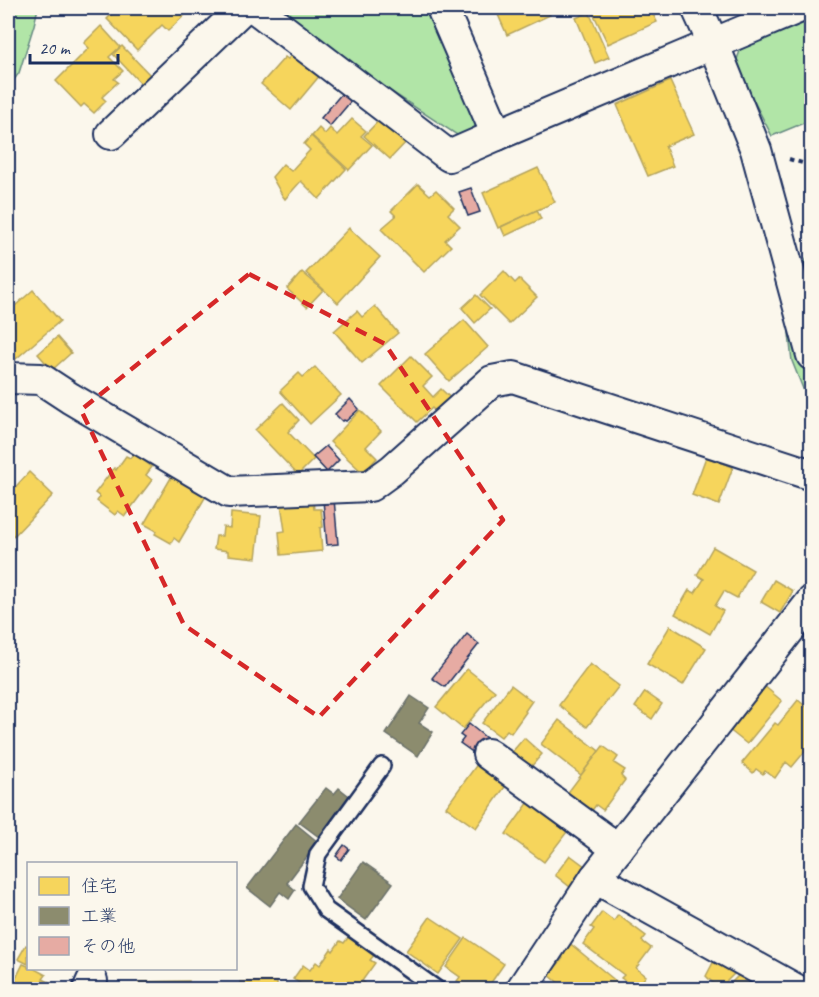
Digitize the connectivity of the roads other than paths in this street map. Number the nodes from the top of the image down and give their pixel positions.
1 (243, 8) edge
2 (255, 8) edge
3 (442, 8) edge
4 (697, 8) edge
5 (798, 8) edge
6 (712, 43) junction
7 (111, 134) dead end
8 (497, 135) junction
9 (812, 355) edge
10 (8, 378) edge
11 (812, 475) edge
12 (812, 601) edge
13 (488, 754) dead end
14 (382, 766) dead end
15 (618, 849) junction
16 (595, 878) junction
17 (438, 990) edge
18 (521, 990) edge
19 (797, 990) edge

1 - 7 street
2 - 8 street
3 - 8 street
4 - 6 street
5 - 6 street
6 - 8 street
6 - 9 street
10 - 11 street
12 - 15 street
13 - 15 street
14 - 17 lane
15 - 16 street
16 - 18 street
16 - 19 street

